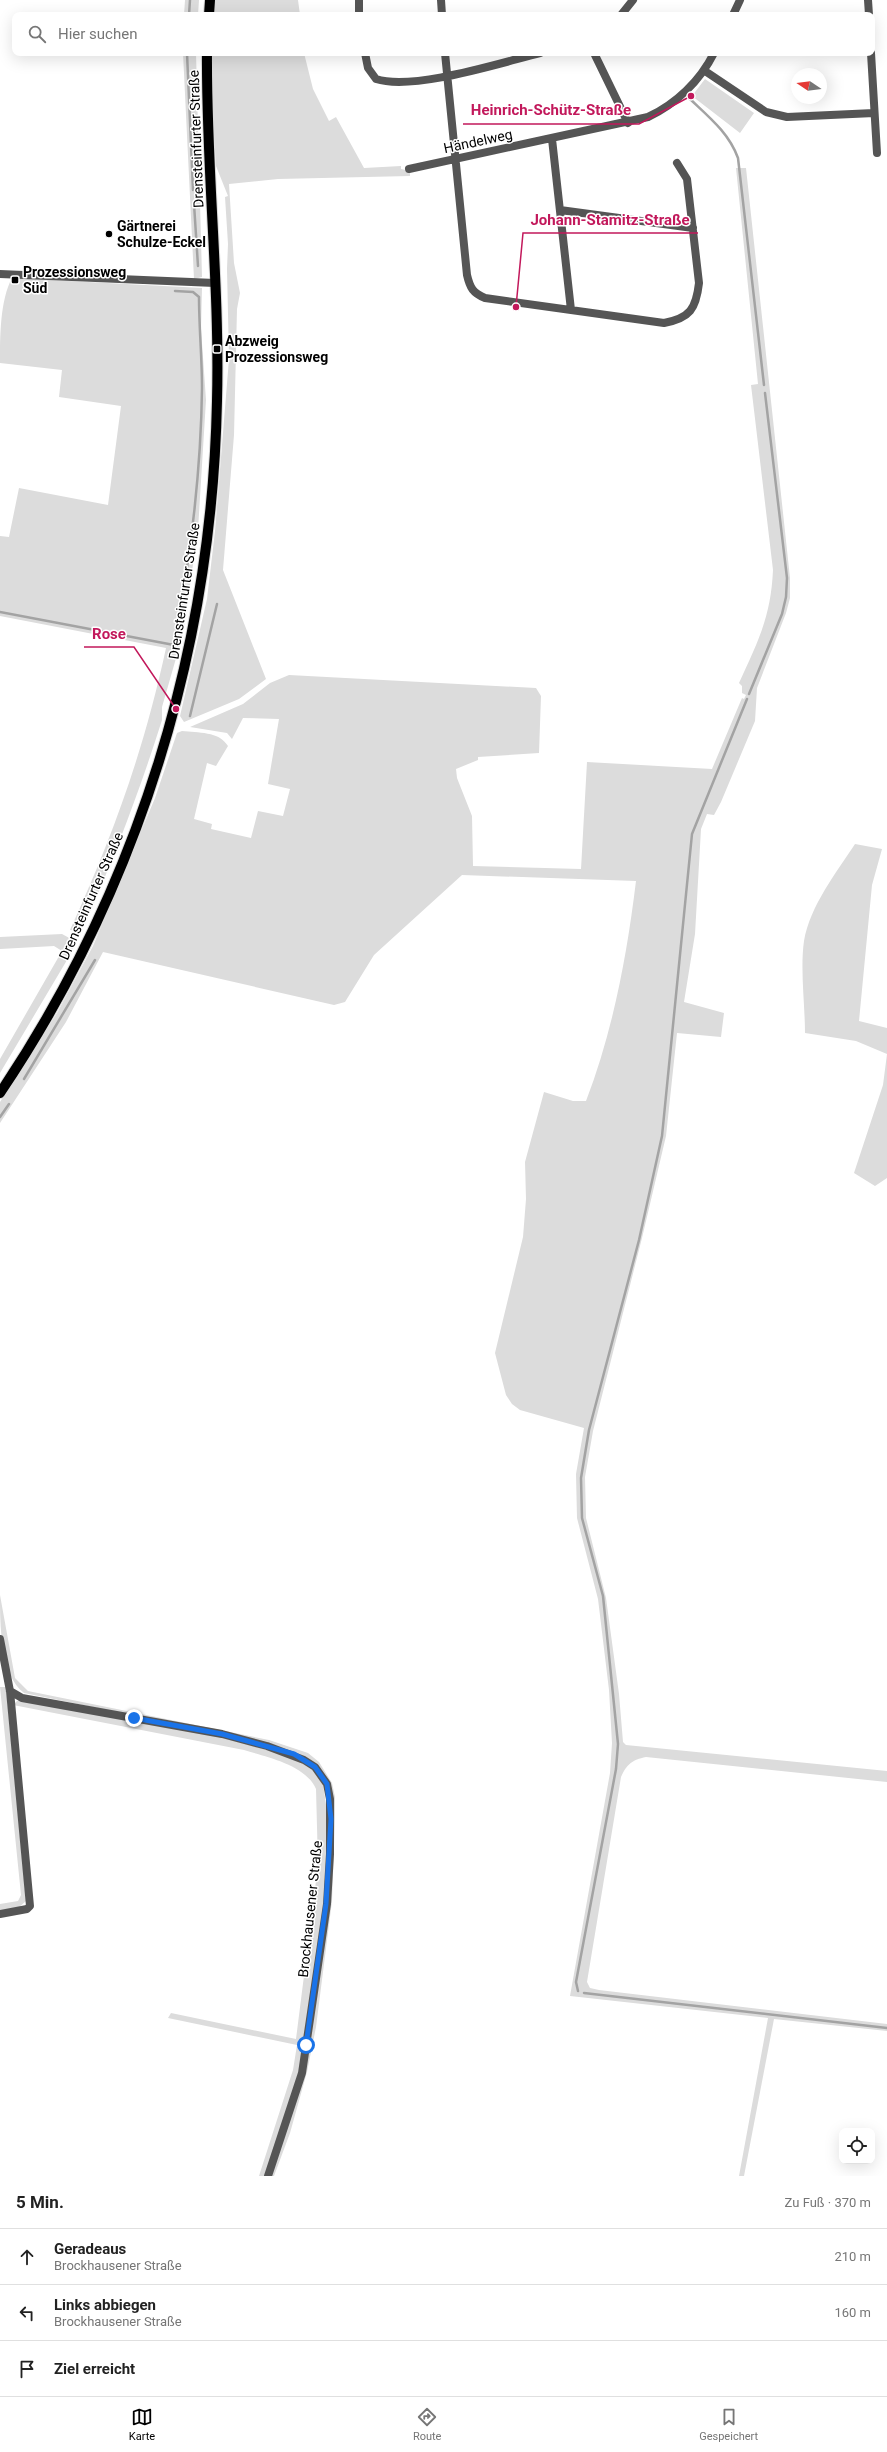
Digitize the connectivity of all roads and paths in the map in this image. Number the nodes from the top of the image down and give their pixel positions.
1 (210, 0) edge
2 (359, 0) edge
3 (441, 0) edge
4 (633, 0) edge
5 (740, 0) edge
6 (868, 0) edge
7 (209, 12) edge
8 (359, 12) edge
9 (442, 12) edge
10 (623, 12) edge
11 (734, 12) edge
12 (869, 12) edge
13 (207, 56) edge
14 (366, 56) edge
15 (445, 56) edge
16 (528, 56) edge
17 (595, 56) edge
18 (712, 56) edge
19 (871, 56) edge
20 (705, 71) junction
21 (448, 76) junction
22 (874, 113) junction
23 (628, 123) junction
24 (552, 139) junction
25 (876, 153) dead end
26 (455, 159) junction
27 (678, 163) dead end
28 (409, 169) dead end
29 (560, 210) junction
30 (692, 228) junction
31 (0, 274) edge
32 (215, 283) junction
33 (571, 310) junction
34 (0, 1093) edge
35 (0, 1639) edge
36 (10, 1691) junction
37 (0, 1914) edge
38 (268, 2176) edge

1 - 7 main road
2 - 8 street
3 - 9 street
4 - 10 street
5 - 11 street
6 - 12 street
13 - 32 main road, Drensteinfurter Straße
14 - 21 street
15 - 21 street
16 - 21 street
17 - 23 street
18 - 20 street, Händelweg
19 - 22 street
20 - 22 street
20 - 23 street, Händelweg
21 - 26 street
22 - 25 street
23 - 24 street, Händelweg
24 - 26 street, Händelweg
24 - 29 street
26 - 28 street, Händelweg
26 - 33 street
27 - 30 street
29 - 30 street
29 - 33 street
30 - 33 street
31 - 32 street
32 - 34 main road, Drensteinfurter Straße
35 - 36 street
36 - 37 street
36 - 38 street, Brockhausener Straße

